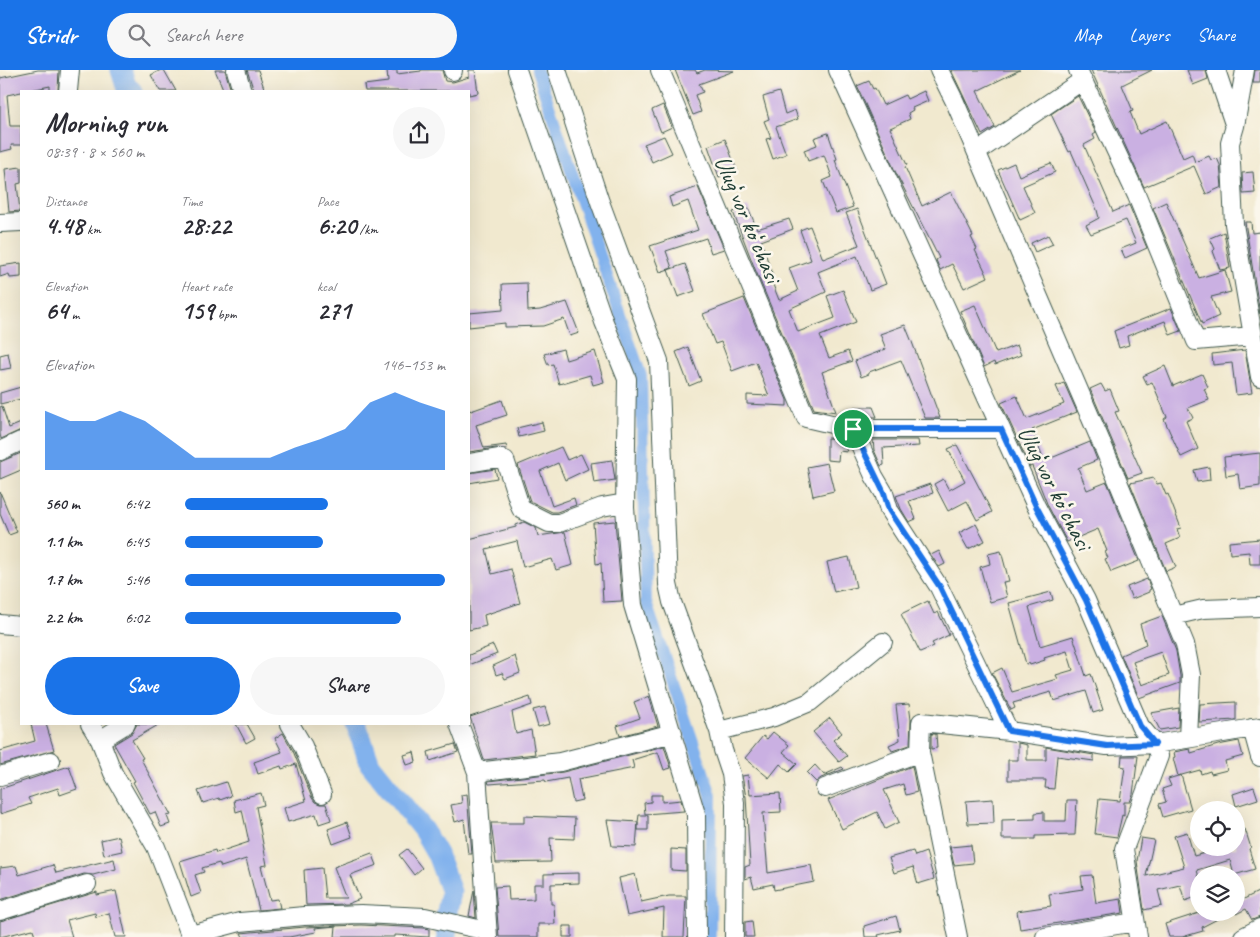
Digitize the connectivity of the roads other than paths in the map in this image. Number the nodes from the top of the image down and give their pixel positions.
1 (70, 70) edge
2 (236, 70) edge
3 (517, 70) edge
4 (557, 70) edge
5 (660, 70) edge
6 (838, 70) edge
7 (939, 70) edge
8 (1216, 70) edge
9 (1245, 70) edge
10 (1081, 75) edge
11 (68, 90) edge
12 (242, 90) edge
13 (1235, 126) junction
14 (977, 152) junction
15 (20, 222) edge
16 (0, 223) edge
17 (1253, 336) junction
18 (1260, 377) edge
19 (853, 429) junction
20 (1001, 429) junction
21 (20, 441) edge
22 (0, 451) edge
23 (470, 463) edge
24 (626, 503) junction
25 (1260, 607) edge
26 (1174, 616) junction
27 (0, 624) edge
28 (20, 626) edge
29 (883, 642) dead end
30 (91, 725) edge
31 (124, 725) edge
32 (291, 725) edge
33 (459, 725) edge
34 (1256, 727) edge
35 (719, 731) junction
36 (1009, 731) junction
37 (673, 732) junction
38 (1188, 738) junction
39 (100, 740) junction
40 (1155, 744) junction
41 (920, 752) junction
42 (1260, 757) edge
43 (51, 761) dead end
44 (477, 772) junction
45 (0, 776) edge
46 (825, 788) dead end
47 (322, 794) dead end
48 (87, 884) dead end
49 (0, 911) edge
50 (1260, 928) edge
51 (1136, 930) edge
52 (488, 934) edge
53 (191, 936) edge
54 (697, 937) edge
55 (734, 937) edge
56 (958, 937) edge
57 (1045, 937) edge
58 (1243, 937) edge

1 - 11 street
2 - 12 street
3 - 24 street
4 - 35 street
5 - 19 street, Ulugʻvor koʻchasi
6 - 20 street
7 - 14 street
8 - 13 street
9 - 13 street
10 - 14 street
10 - 17 street
13 - 17 street
14 - 26 street
15 - 16 street
17 - 18 street
19 - 20 street, Ulugʻvor koʻchasi
19 - 36 street
20 - 40 street, Ulugʻvor koʻchasi
21 - 22 street
23 - 24 street
24 - 37 street
25 - 26 street
26 - 38 street
27 - 28 street
29 - 35 street
30 - 39 street
31 - 39 street
32 - 47 street
33 - 44 street
34 - 38 street
34 - 42 street
35 - 55 street
36 - 40 street
36 - 41 street
37 - 44 street
37 - 54 street
38 - 40 street
39 - 53 street
40 - 51 street
41 - 46 street
41 - 56 street
43 - 45 street
44 - 52 street
48 - 49 street
50 - 58 street
51 - 57 street
52 - 53 street

